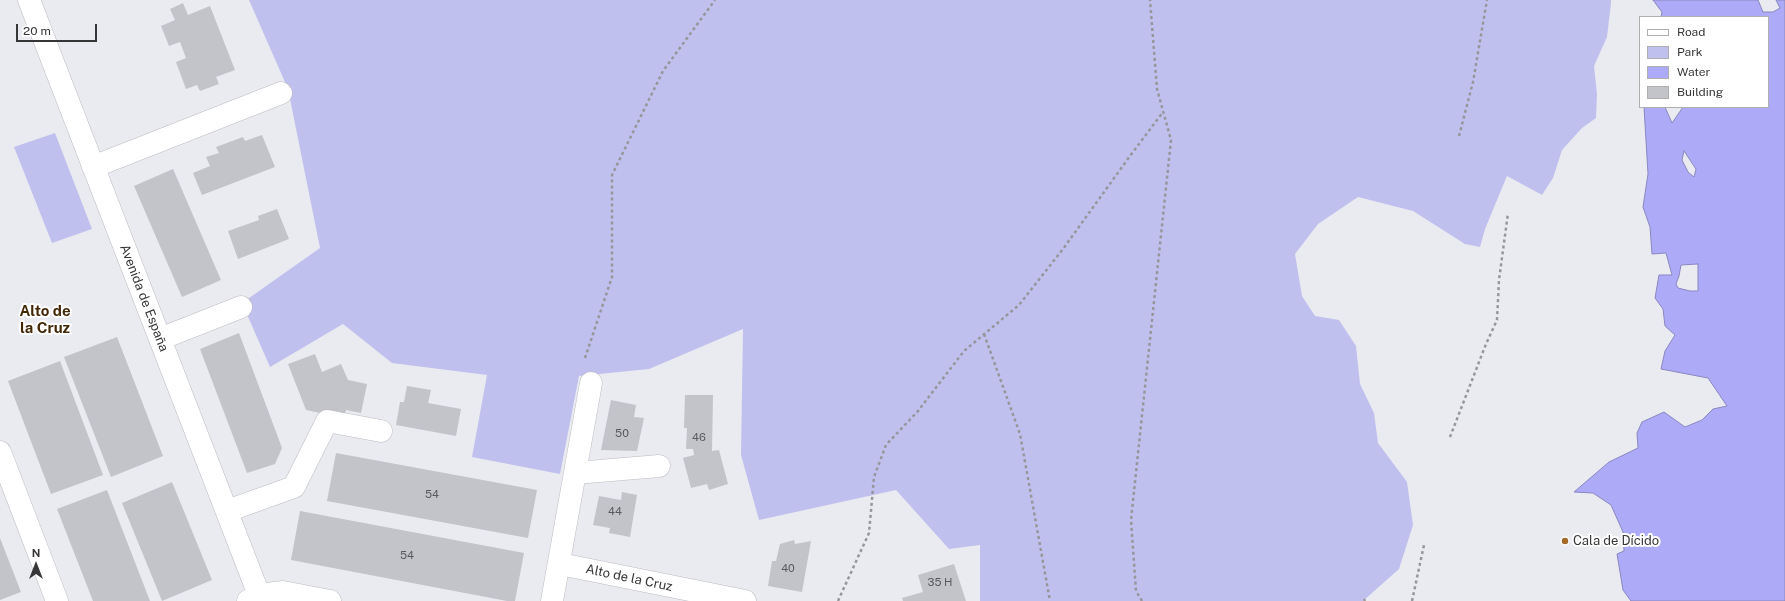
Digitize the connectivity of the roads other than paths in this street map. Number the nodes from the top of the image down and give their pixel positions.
1 (29, 0) edge
2 (281, 93) dead end
3 (93, 167) junction
4 (241, 307) dead end
5 (160, 339) junction
6 (591, 383) dead end
7 (381, 431) dead end
8 (0, 452) edge
9 (659, 466) dead end
10 (576, 473) junction
11 (227, 511) junction
12 (560, 564) junction
13 (254, 598) edge
14 (57, 601) edge
15 (330, 601) edge
16 (552, 601) edge
17 (744, 601) edge

1 - 3 street, Avenida de España
2 - 3 street
3 - 5 street, Avenida de España
4 - 5 street
5 - 11 street, Avenida de España
6 - 10 street
7 - 11 street
8 - 14 street
9 - 10 street
10 - 12 street
11 - 13 street, Avenida de España
12 - 16 street
12 - 17 street, Alto de la Cruz
13 - 15 street

